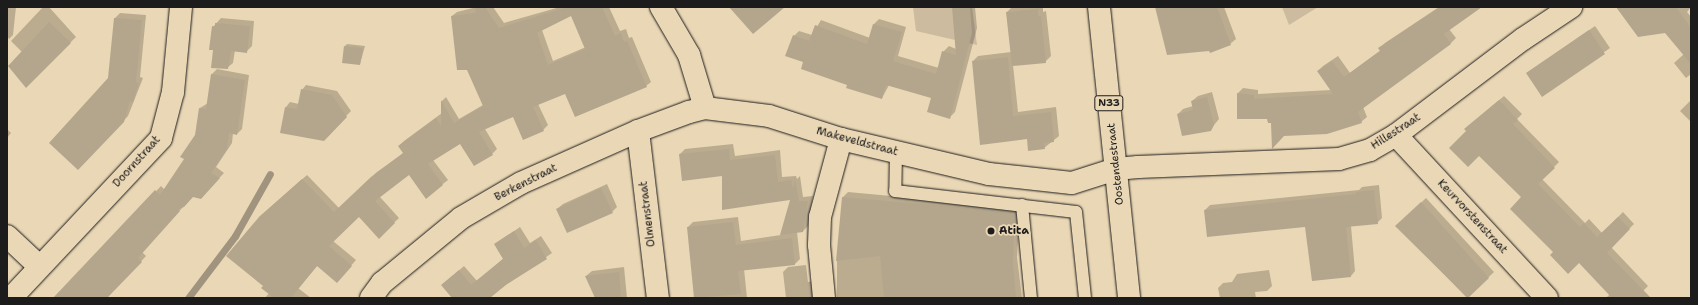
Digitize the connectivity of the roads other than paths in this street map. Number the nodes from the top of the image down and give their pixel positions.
1 (181, 7) edge
2 (661, 7) edge
3 (1099, 7) edge
4 (1571, 7) edge
5 (705, 108) junction
6 (638, 130) junction
7 (1396, 135) junction
8 (841, 140) junction
9 (896, 152) junction
10 (1116, 170) junction
11 (1022, 205) junction
12 (7, 236) edge
13 (39, 266) junction
14 (11, 298) edge
15 (371, 298) edge
16 (658, 298) edge
17 (824, 298) edge
18 (1031, 298) edge
19 (1085, 298) edge
20 (1129, 298) edge
21 (1547, 298) edge

1 - 13 street, Doornstraat
2 - 5 street
3 - 10 street, Oostendestraat / N33
4 - 7 street, Hillestraat
5 - 6 street, Berkenstraat
5 - 8 street, Makeveldstraat
6 - 15 street, Berkenstraat
6 - 16 street, Olmenstraat
7 - 10 street, Hillestraat
7 - 21 street, Keurvorstenstraat
8 - 9 street, Makeveldstraat
8 - 17 street
9 - 10 street, Makeveldstraat
9 - 11 lane
10 - 20 street, Oostendestraat / N33
11 - 18 lane
11 - 19 lane
12 - 13 street
13 - 14 street, Doornstraat

